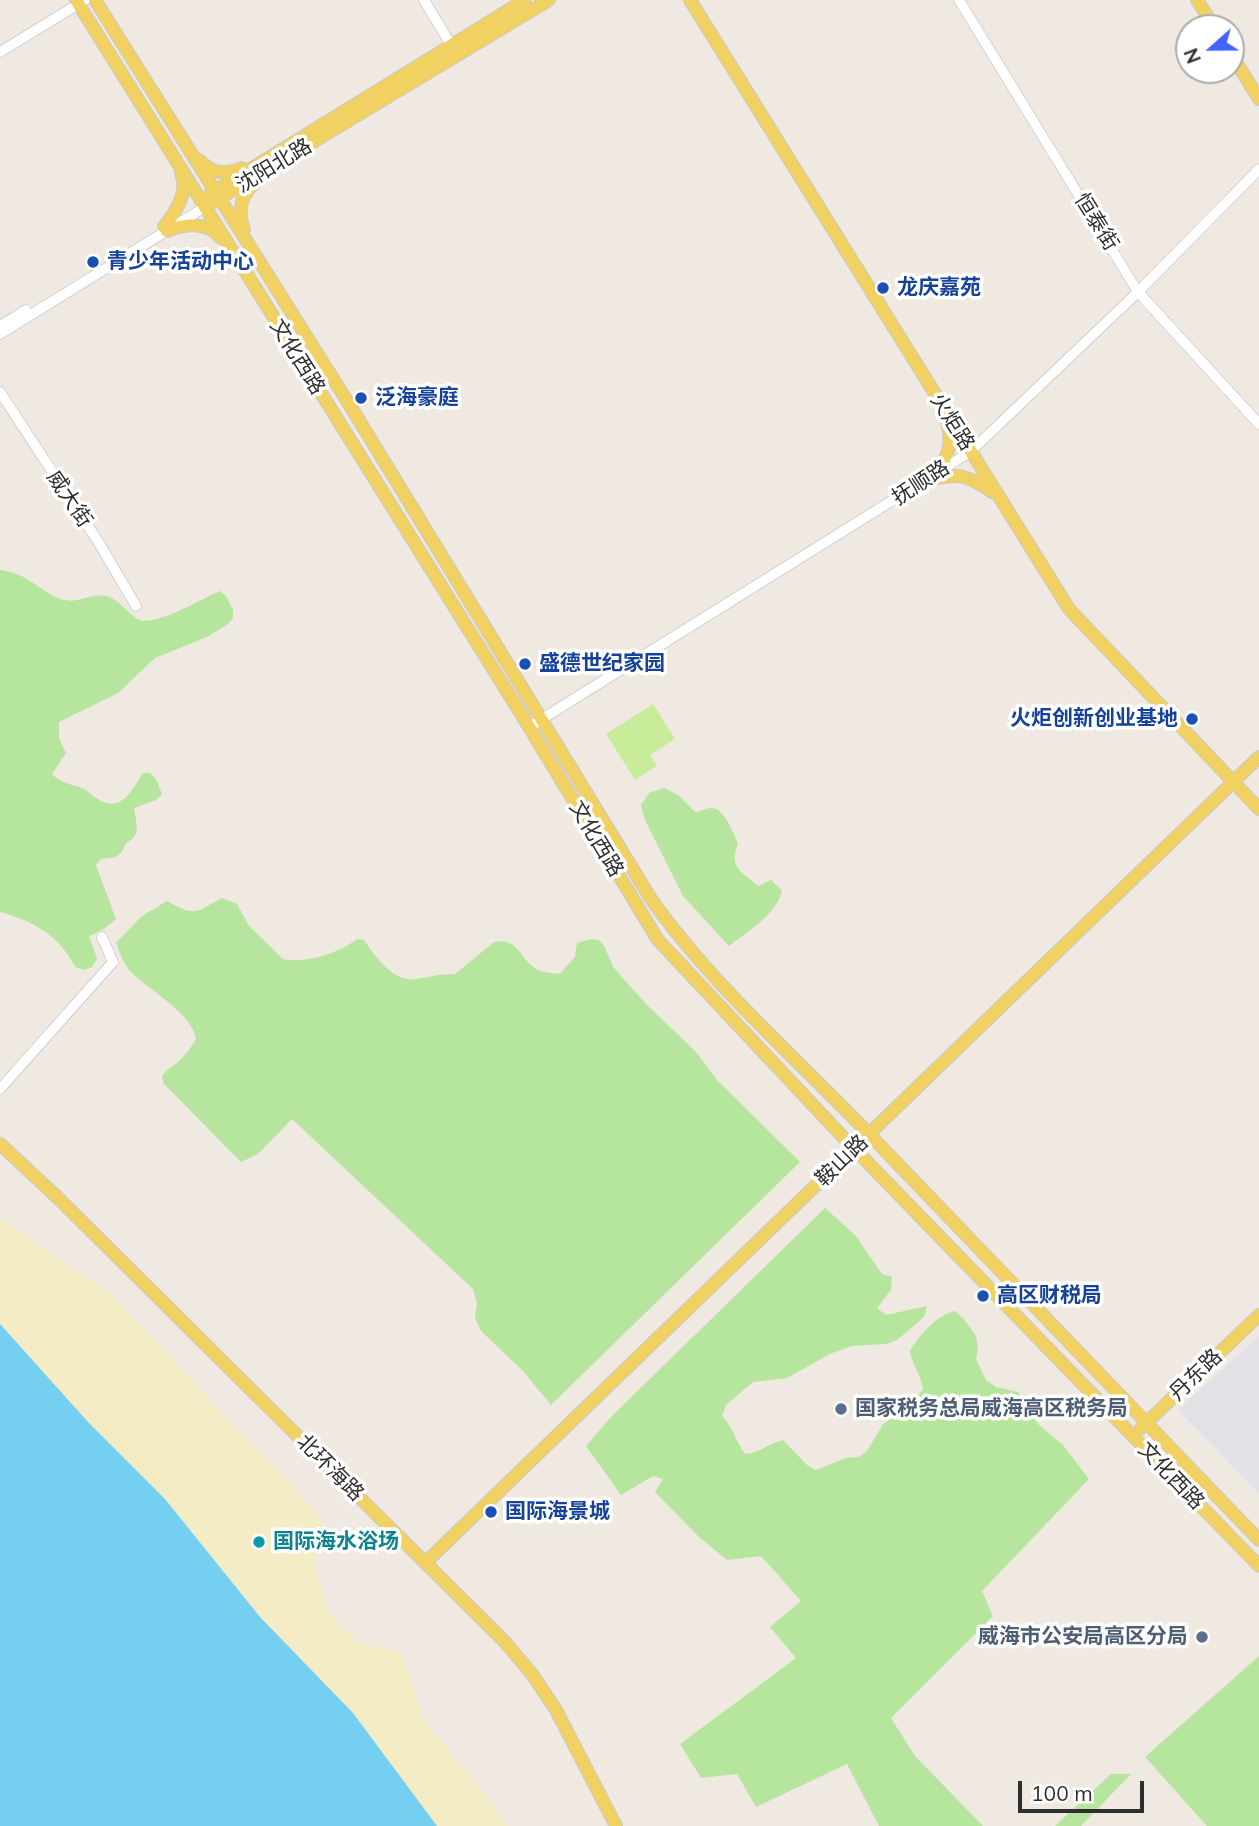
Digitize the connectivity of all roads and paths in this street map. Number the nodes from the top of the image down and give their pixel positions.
1 (95, 0) edge
2 (424, 0) edge
3 (525, 0) edge
4 (549, 0) edge
5 (690, 0) edge
6 (959, 0) edge
7 (80, 1) edge
8 (454, 50) junction
9 (0, 52) edge
10 (1245, 76) edge
11 (1259, 99) edge
12 (184, 145) junction
13 (172, 153) junction
14 (272, 161) junction
15 (1259, 169) edge
16 (217, 195) junction
17 (203, 204) junction
18 (165, 229) junction
19 (250, 246) junction
20 (234, 254) junction
21 (1138, 292) junction
22 (0, 326) edge
23 (0, 334) edge
24 (0, 392) edge
25 (941, 405) junction
26 (1259, 424) edge
27 (970, 452) junction
28 (928, 480) junction
29 (998, 496) junction
30 (136, 606) dead end
31 (542, 719) junction
32 (529, 727) junction
33 (1259, 757) edge
34 (1233, 782) junction
35 (1259, 809) edge
36 (102, 937) dead end
37 (0, 1089) edge
38 (869, 1134) junction
39 (0, 1144) edge
40 (855, 1149) junction
41 (1259, 1315) edge
42 (1146, 1423) junction
43 (1133, 1436) junction
44 (1259, 1540) edge
45 (425, 1563) junction
46 (1259, 1566) edge
47 (616, 1826) edge

1 - 12 main road, 文化西路
2 - 8 street
3 - 8 main road, 沈阳北路
4 - 8 main road, 沈阳北路
5 - 25 main road, 火炬路
6 - 21 street, 恒泰街
7 - 9 street
7 - 13 main road, 文化西路
8 - 14 main road, 沈阳北路
10 - 11 main road
12 - 14 main road
12 - 16 main road, 文化西路
13 - 17 main road, 文化西路
13 - 18 main road
14 - 16 main road, 沈阳北路
14 - 19 main road
15 - 21 street, 抚顺路
16 - 17 main road, 沈阳北路
16 - 19 main road, 文化西路
17 - 18 street, 沈阳北路
17 - 20 main road, 文化西路
18 - 20 main road
18 - 22 street, 沈阳北路
18 - 23 street, 沈阳北路
19 - 31 main road, 文化西路
20 - 32 main road, 文化西路
21 - 26 street, 恒泰街
21 - 27 street, 抚顺路
24 - 30 street, 威大街
25 - 27 main road, 火炬路
25 - 28 main road
27 - 28 street, 抚顺路
27 - 29 main road, 火炬路
28 - 29 main road
28 - 31 street, 抚顺路
29 - 34 main road, 火炬路
31 - 32 street, 抚顺路
31 - 38 main road, 文化西路
32 - 40 main road, 文化西路
33 - 34 main road, 鞍山路
34 - 35 main road, 火炬路
34 - 38 main road, 鞍山路
36 - 37 street
38 - 40 main road, 鞍山路
38 - 42 main road, 文化西路
39 - 45 main road, 北环海路
40 - 43 main road, 文化西路
40 - 45 main road, 鞍山路
41 - 42 main road, 丹东路
42 - 43 main road, 丹东路
42 - 44 main road, 文化西路
43 - 46 main road, 文化西路
45 - 47 main road, 北环海路

